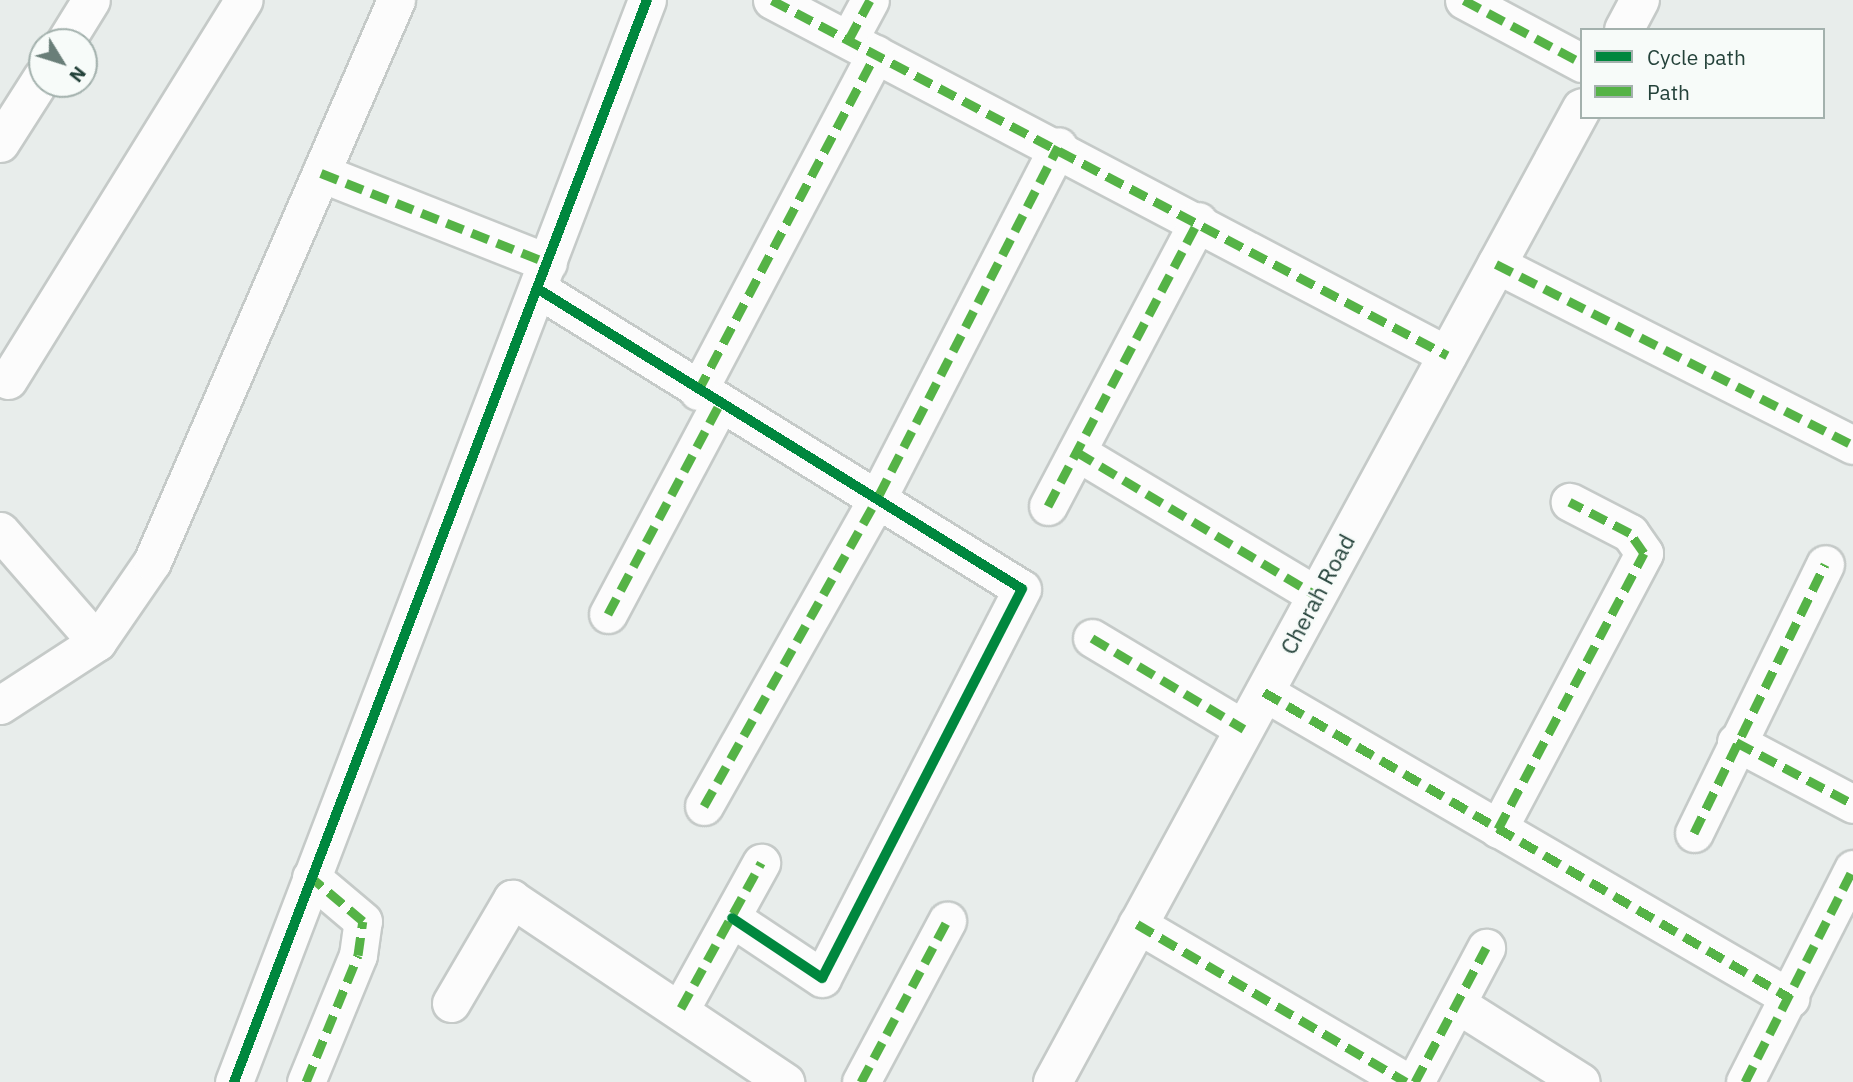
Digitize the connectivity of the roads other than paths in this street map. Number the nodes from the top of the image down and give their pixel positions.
1 (92, 0) edge
2 (244, 0) edge
3 (396, 0) edge
4 (647, 0) edge
5 (772, 0) edge
6 (870, 0) edge
7 (1464, 0) edge
8 (1640, 0) edge
9 (74, 28) edge
10 (1625, 28) edge
11 (862, 46) junction
12 (1580, 62) edge
13 (29, 98) edge
14 (1580, 111) edge
15 (0, 143) edge
16 (1058, 146) junction
17 (321, 173) junction
18 (1198, 221) junction
19 (1496, 264) junction
20 (543, 276) junction
21 (1447, 355) junction
22 (8, 380) dead end
23 (709, 397) junction
24 (1853, 445) edge
25 (1077, 452) junction
26 (879, 495) junction
27 (1570, 502) dead end
28 (1048, 506) dead end
29 (0, 531) edge
30 (1825, 564) dead end
31 (1316, 595) junction
32 (608, 614) dead end
33 (1092, 638) dead end
34 (97, 642) junction
35 (1264, 692) junction
36 (0, 705) edge
37 (1244, 729) junction
38 (1736, 742) junction
39 (1853, 804) edge
40 (704, 806) dead end
41 (1498, 829) junction
42 (1694, 833) dead end
43 (761, 863) dead end
44 (1853, 869) edge
45 (312, 877) junction
46 (732, 918) junction
47 (947, 921) dead end
48 (1137, 925) junction
49 (1486, 948) dead end
50 (1790, 998) junction
51 (451, 1003) dead end
52 (1457, 1004) junction
53 (681, 1008) junction
54 (234, 1082) edge
55 (306, 1082) edge
56 (785, 1082) edge
57 (861, 1082) edge
58 (1053, 1082) edge
59 (1406, 1082) edge
60 (1415, 1082) edge
61 (1581, 1082) edge
62 (1745, 1082) edge

1 - 9 street
2 - 22 street
3 - 17 street
4 - 20 street
5 - 11 street
6 - 11 street
7 - 12 street
8 - 10 street
11 - 16 street
11 - 23 street
13 - 15 street
14 - 19 street, Cherah Road
16 - 18 street
16 - 26 street
17 - 20 street
17 - 34 street
18 - 21 street
18 - 25 street
19 - 21 street, Cherah Road
19 - 24 street
20 - 23 street
20 - 45 street
21 - 31 street, Cherah Road
23 - 26 street
23 - 32 street
25 - 28 street
25 - 31 street
26 - 40 street
26 - 46 street
27 - 41 street
29 - 34 street
30 - 38 street
31 - 35 street, Cherah Road
33 - 37 street
34 - 36 street
35 - 37 street, Cherah Road
35 - 41 street
37 - 48 street, Cherah Road
38 - 39 street
38 - 42 street
41 - 50 street
43 - 46 street
44 - 50 street
45 - 54 street
45 - 55 street
46 - 53 street
47 - 57 street
48 - 58 street, Cherah Road
48 - 59 street
49 - 52 street
50 - 62 street
51 - 53 street
52 - 60 street
52 - 61 street
53 - 56 street

